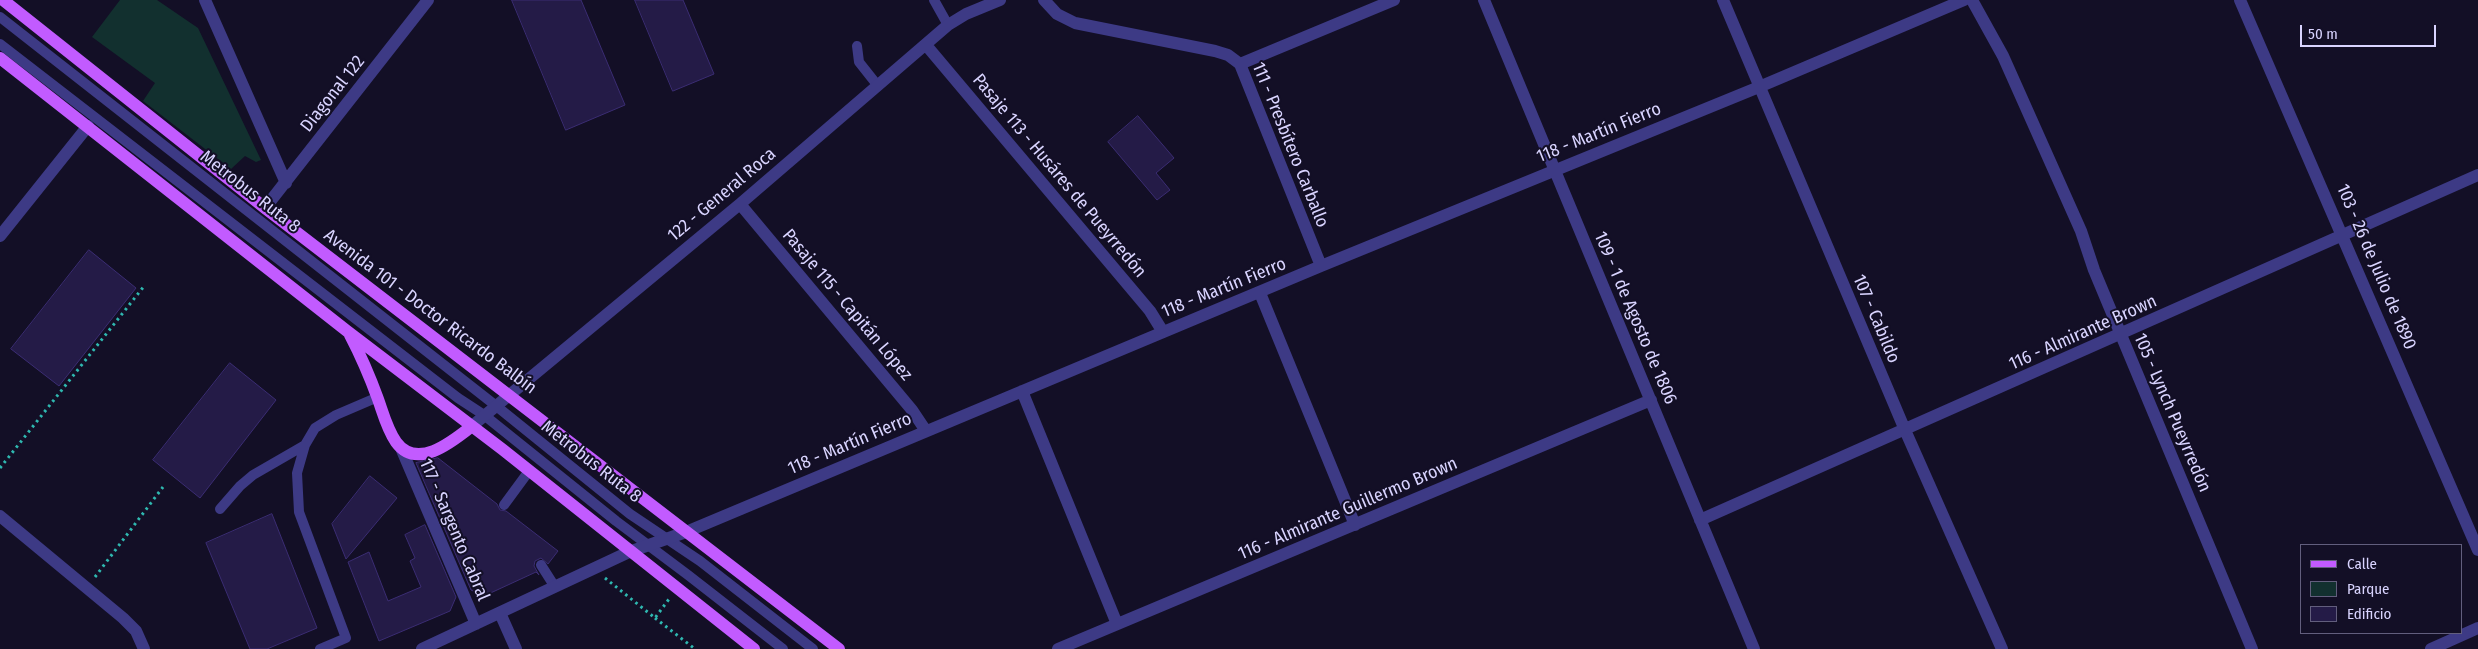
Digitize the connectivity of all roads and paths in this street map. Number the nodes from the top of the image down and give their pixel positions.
1 (3, 0) edge
2 (205, 0) edge
3 (428, 0) edge
4 (934, 0) edge
5 (1000, 0) edge
6 (1044, 0) edge
7 (1394, 0) edge
8 (1484, 0) edge
9 (1723, 0) edge
10 (1964, 0) edge
11 (1972, 0) edge
12 (2240, 0) edge
13 (0, 17) edge
14 (948, 25) junction
15 (0, 44) edge
16 (926, 45) junction
17 (856, 46) dead end
18 (0, 58) edge
19 (1240, 64) junction
20 (878, 86) junction
21 (1759, 87) junction
22 (88, 126) junction
23 (1555, 169) junction
24 (2478, 175) edge
25 (286, 183) junction
26 (740, 204) junction
27 (265, 208) junction
28 (2343, 234) junction
29 (0, 236) edge
30 (1321, 266) junction
31 (145, 285) dead end
32 (1260, 293) junction
33 (347, 331) junction
34 (1163, 332) junction
35 (2121, 335) junction
36 (1022, 391) junction
37 (510, 395) junction
38 (378, 397) junction
39 (1651, 400) junction
40 (495, 405) junction
41 (484, 415) junction
42 (472, 426) junction
43 (1905, 430) junction
44 (926, 431) junction
45 (305, 445) junction
46 (401, 448) junction
47 (0, 468) edge
48 (530, 471) junction
49 (163, 487) dead end
50 (504, 505) dead end
51 (220, 509) dead end
52 (0, 516) edge
53 (1700, 520) junction
54 (1356, 525) junction
55 (686, 532) junction
56 (666, 538) junction
57 (647, 545) junction
58 (2478, 550) edge
59 (629, 552) junction
60 (541, 565) dead end
61 (87, 587) junction
62 (556, 587) junction
63 (500, 613) junction
64 (655, 618) dead end
65 (476, 624) junction
66 (1117, 624) junction
67 (2478, 628) edge
68 (144, 649) edge
69 (320, 649) edge
70 (422, 649) edge
71 (516, 649) edge
72 (695, 649) edge
73 (754, 649) edge
74 (783, 649) edge
75 (813, 649) edge
76 (839, 649) edge
77 (1058, 649) edge
78 (1754, 649) edge
79 (2002, 649) edge
80 (2252, 649) edge
81 (2432, 649) edge

1 - 27 main road, Avenida 101 - Doctor Ricardo Balbín
2 - 25 street
3 - 25 street, Diagonal 122
4 - 14 lane
5 - 14 street, 122 - General Roca
6 - 19 street, 111 - Presbítero Carballo
7 - 19 street
8 - 23 street, 109 - 1 de Agosto de 1806
9 - 21 street, 107 - Cabildo
10 - 21 street, 118 - Martín Fierro
11 - 35 street, 105 - Lynch Pueyrredón
12 - 28 street, 103 - 26 de Julio de 1890
13 - 40 lane, Metrobus Ruta 8
14 - 16 street, 122 - General Roca
15 - 41 lane, Metrobus Ruta 8
16 - 20 street, 122 - General Roca
16 - 34 street, Pasaje 113 - Husáres de Pueyrredón
17 - 20 lane
18 - 22 main road
19 - 30 street, 111 - Presbítero Carballo
20 - 26 street, 122 - General Roca
21 - 23 street, 118 - Martín Fierro
21 - 43 street, 107 - Cabildo
22 - 29 street
22 - 33 main road
23 - 30 street, 118 - Martín Fierro
23 - 39 street, 109 - 1 de Agosto de 1806
24 - 28 street, 116 - Almirante Brown
25 - 27 street, Diagonal 122
26 - 37 street, 122 - General Roca
26 - 44 street, Pasaje 115 - Capitán López
27 - 37 main road, Avenida 101 - Doctor Ricardo Balbín
28 - 35 street, 116 - Almirante Brown
28 - 58 street, 103 - 26 de Julio de 1890
30 - 32 street, 118 - Martín Fierro
31 - 47 path
32 - 34 street, 118 - Martín Fierro
32 - 54 street
33 - 38 main road
33 - 42 main road
34 - 36 street, 118 - Martín Fierro
35 - 43 street, 116 - Almirante Brown
35 - 80 street, 105 - Lynch Pueyrredón
36 - 44 street, 118 - Martín Fierro
36 - 66 street
37 - 40 street, 122 - General Roca
37 - 55 main road, Avenida 101 - Doctor Ricardo Balbín
38 - 45 lane
38 - 46 main road
39 - 53 street, 109 - 1 de Agosto de 1806
39 - 54 street, 116 - Almirante Guillermo Brown
40 - 41 street, 122 - General Roca
40 - 56 lane, Metrobus Ruta 8
41 - 42 street, 122 - General Roca
41 - 57 lane, Metrobus Ruta 8
42 - 46 main road
42 - 48 main road
43 - 53 street, 116 - Almirante Brown
43 - 79 street, 107 - Cabildo
44 - 55 street, 118 - Martín Fierro
45 - 51 lane
45 - 69 lane
46 - 65 street, 117 - Sargento Cabral
48 - 50 lane
48 - 59 main road
49 - 61 path
52 - 61 street
53 - 78 street, 109 - 1 de Agosto de 1806
54 - 66 street, 116 - Almirante Guillermo Brown
55 - 56 street, 118 - Martín Fierro
55 - 76 main road, Avenida 101 - Doctor Ricardo Balbín
56 - 57 street, 118 - Martín Fierro
56 - 75 lane, Metrobus Ruta 8
57 - 59 street, 118 - Martín Fierro
57 - 74 lane, Metrobus Ruta 8
59 - 62 street, 118 - Martín Fierro
59 - 73 main road
60 - 62 lane
61 - 68 street
62 - 63 street, 118 - Martín Fierro
63 - 65 street, 118 - Martín Fierro
63 - 71 street, 117 - Sargento Cabral
64 - 72 path
65 - 70 street, 118 - Martín Fierro
66 - 77 street, 116 - Almirante Guillermo Brown
67 - 81 street

